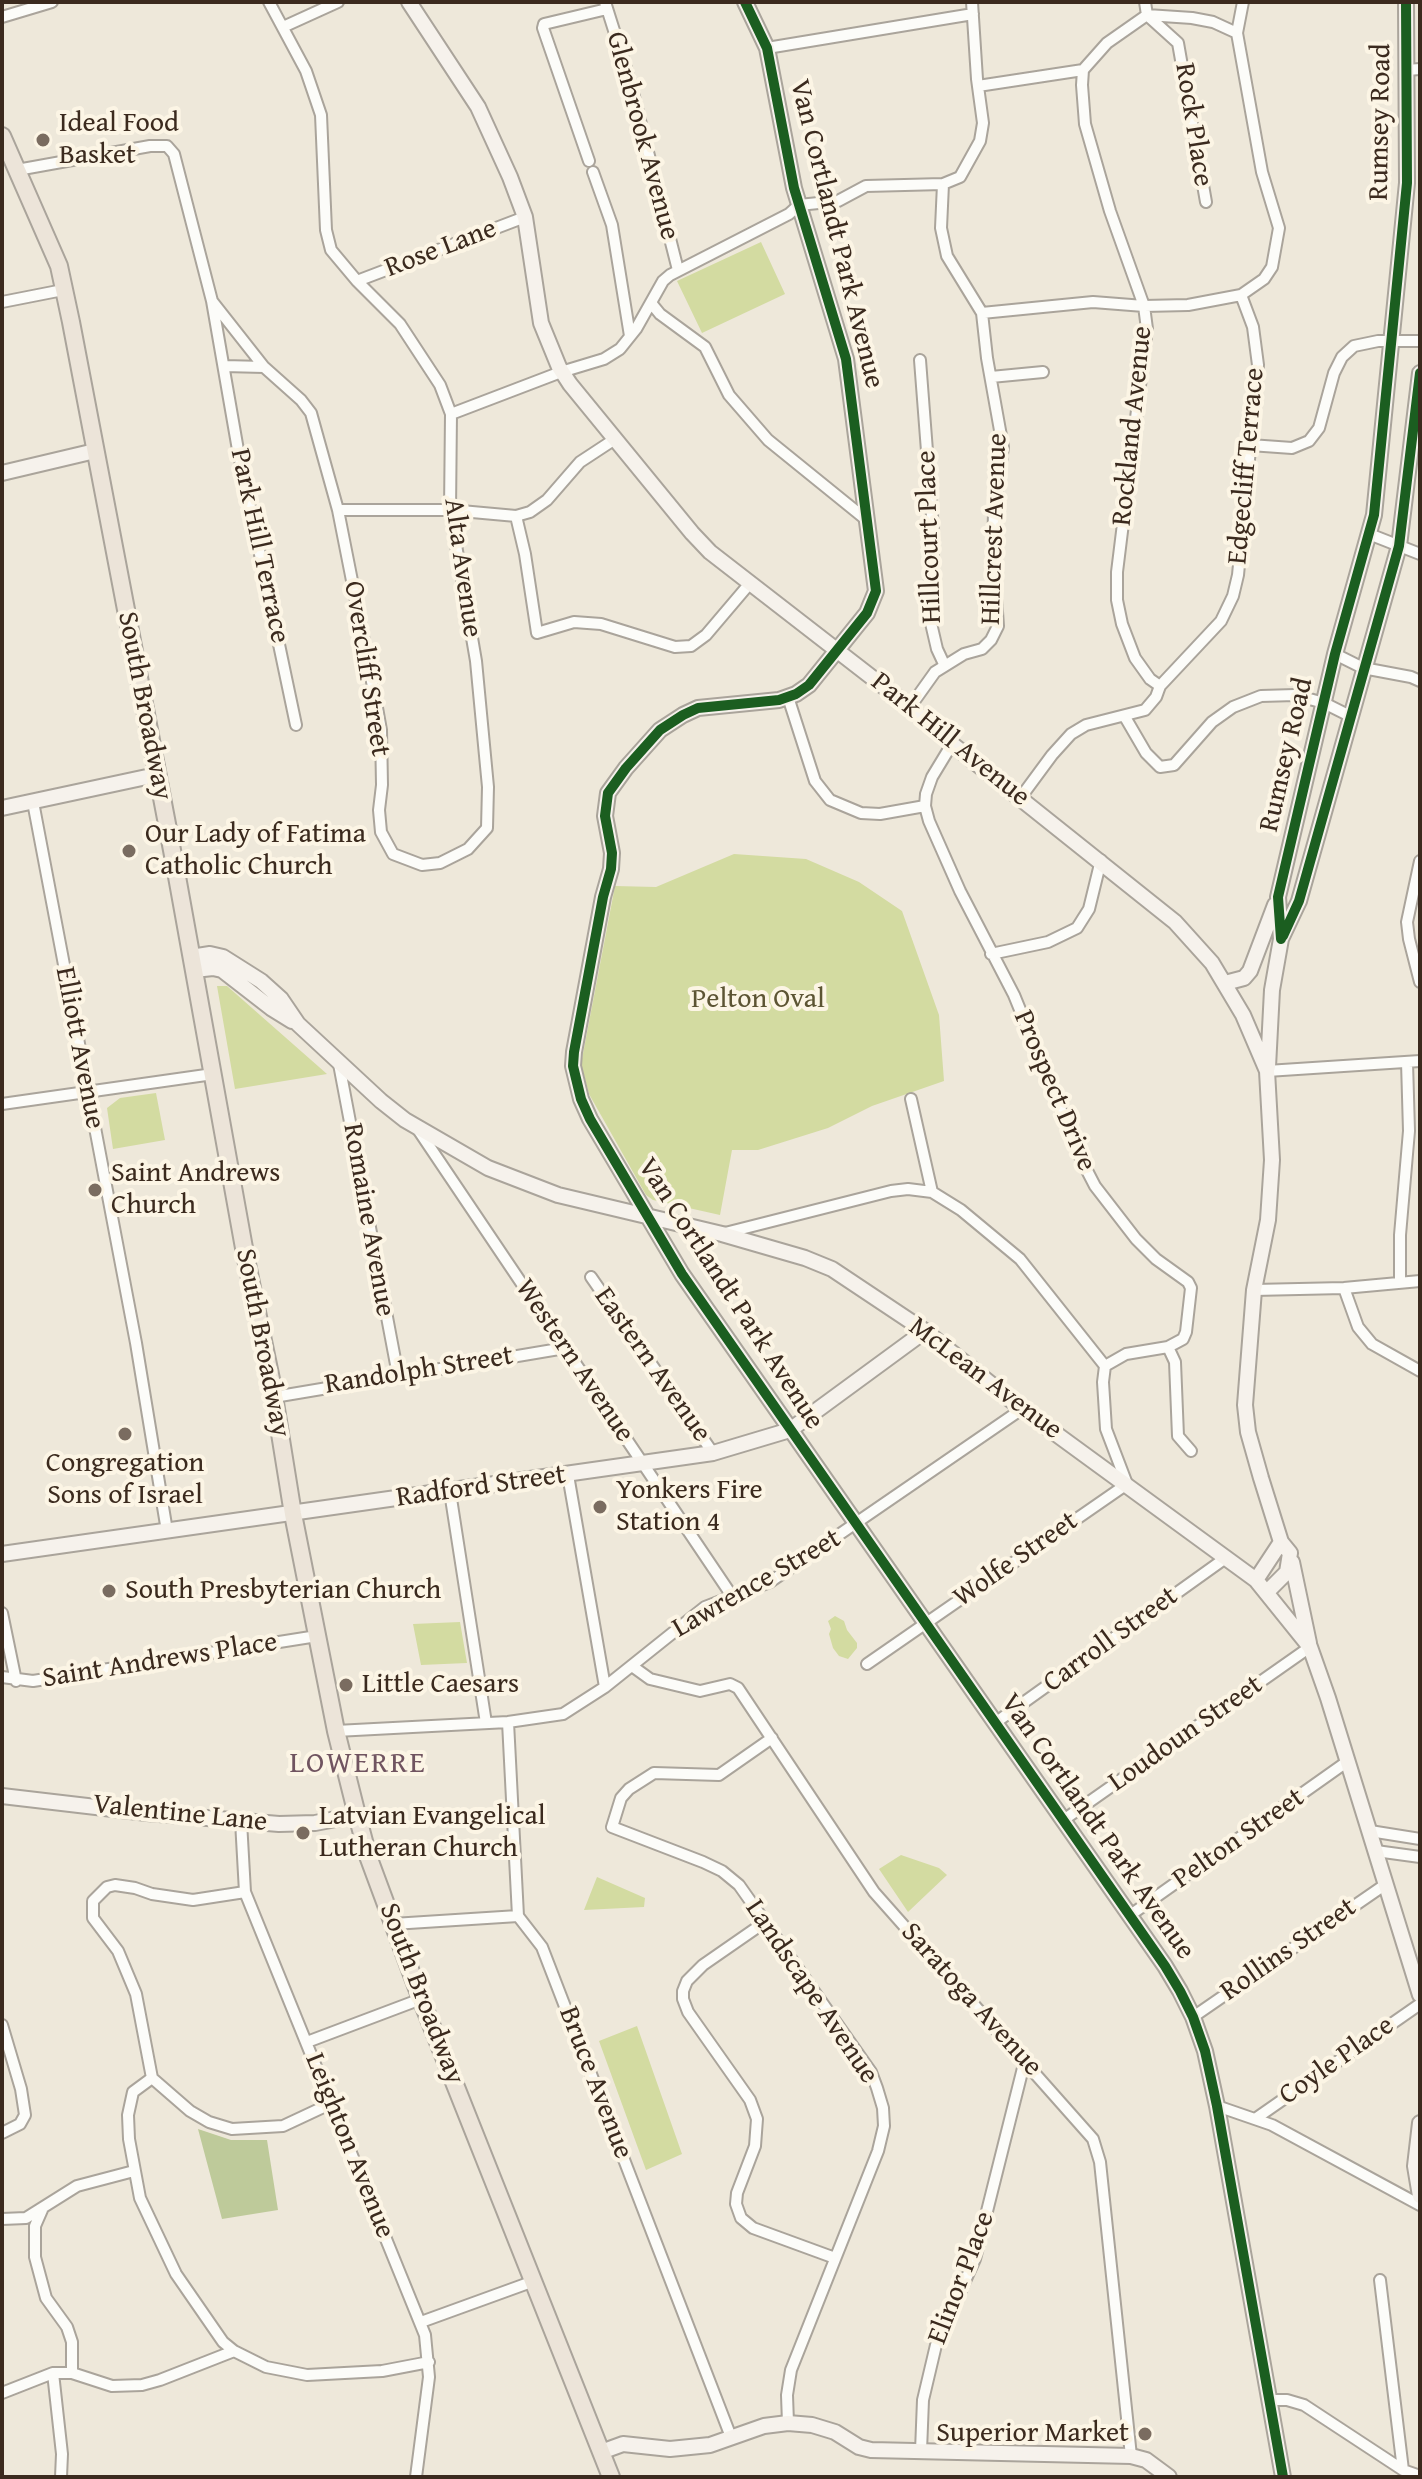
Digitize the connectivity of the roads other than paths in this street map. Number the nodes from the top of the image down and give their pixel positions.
1 (52, 2) edge
2 (269, 2) edge
3 (338, 2) edge
4 (409, 2) edge
5 (745, 2) edge
6 (972, 2) edge
7 (1145, 2) edge
8 (1243, 2) edge
9 (1406, 2) edge
10 (606, 6) edge
11 (973, 14) junction
12 (1147, 15) junction
13 (2, 17) edge
14 (283, 27) junction
15 (1237, 33) junction
16 (767, 48) junction
17 (1414, 69) edge
18 (1083, 70) junction
19 (978, 86) junction
20 (2, 136) edge
21 (17, 170) junction
22 (943, 184) junction
23 (1206, 202) dead end
24 (799, 205) junction
25 (525, 217) junction
26 (678, 270) junction
27 (357, 281) junction
28 (63, 290) junction
29 (1241, 295) junction
30 (212, 301) junction
31 (2, 302) edge
32 (651, 303) junction
33 (1144, 306) junction
34 (982, 313) junction
35 (630, 336) junction
36 (1392, 341) junction
37 (1420, 341) edge
38 (920, 360) dead end
39 (224, 366) junction
40 (264, 367) junction
41 (561, 372) junction
42 (1043, 372) dead end
43 (1420, 373) edge
44 (991, 377) junction
45 (451, 414) junction
46 (615, 439) junction
47 (1250, 445) junction
48 (95, 451) junction
49 (2, 473) edge
50 (338, 510) junction
51 (450, 510) junction
52 (516, 516) junction
53 (868, 521) junction
54 (1369, 534) junction
55 (1399, 546) junction
56 (1420, 554) edge
57 (751, 582) junction
58 (838, 651) junction
59 (1335, 654) junction
60 (944, 664) junction
61 (1363, 668) junction
62 (1420, 681) edge
63 (1160, 686) junction
64 (788, 697) junction
65 (1324, 703) junction
66 (910, 707) junction
67 (1350, 716) junction
68 (1125, 717) junction
69 (296, 725) dead end
70 (952, 744) junction
71 (156, 775) junction
72 (1021, 797) junction
73 (33, 802) junction
74 (925, 806) junction
75 (2, 808) edge
76 (1101, 860) junction
77 (411, 861) joint
78 (1420, 861) edge
79 (1278, 897) junction
80 (1281, 939) junction
81 (991, 954) junction
82 (193, 963) junction
83 (1420, 982) edge
84 (1225, 983) junction
85 (1420, 1061) edge
86 (1407, 1062) junction
87 (339, 1064) junction
88 (1267, 1071) junction
89 (213, 1074) junction
90 (88, 1093) junction
91 (911, 1099) dead end
92 (2, 1104) edge
93 (416, 1127) junction
94 (932, 1192) junction
95 (647, 1217) junction
96 (722, 1234) junction
97 (591, 1277) dead end
98 (1420, 1281) edge
99 (1400, 1283) junction
100 (1344, 1288) junction
101 (1254, 1290) junction
102 (925, 1331) junction
103 (1168, 1347) junction
104 (565, 1348) junction
105 (1105, 1366) junction
106 (1420, 1371) edge
107 (398, 1375) junction
108 (274, 1397) junction
109 (1022, 1409) junction
110 (790, 1430) junction
111 (1191, 1451) dead end
112 (713, 1453) junction
113 (643, 1463) junction
114 (568, 1475) junction
115 (1127, 1484) junction
116 (450, 1492) junction
117 (293, 1514) junction
118 (857, 1524) junction
119 (167, 1531) junction
120 (1285, 1548) junction
121 (2, 1554) edge
122 (1227, 1557) junction
123 (1256, 1580) junction
124 (1267, 1592) junction
125 (732, 1596) junction
126 (2, 1613) edge
127 (925, 1623) junction
128 (317, 1636) junction
129 (1310, 1647) junction
130 (867, 1664) dead end
131 (632, 1666) junction
132 (2, 1677) edge
133 (16, 1681) junction
134 (605, 1687) junction
135 (508, 1722) junction
136 (486, 1723) junction
137 (995, 1723) junction
138 (336, 1731) junction
139 (772, 1738) junction
140 (1348, 1761) junction
141 (2, 1796) edge
142 (357, 1815) junction
143 (241, 1821) junction
144 (1062, 1821) junction
145 (1370, 1831) junction
146 (1420, 1839) edge
147 (1376, 1851) junction
148 (1420, 1857) edge
149 (1386, 1884) junction
150 (245, 1892) junction
151 (518, 1916) junction
152 (1129, 1916) junction
153 (765, 1922) junction
154 (393, 1924) junction
155 (1420, 1995) edge
156 (421, 1999) junction
157 (1420, 2004) edge
158 (1193, 2017) junction
159 (2, 2025) edge
160 (307, 2042) junction
161 (1025, 2060) junction
162 (152, 2078) junction
163 (330, 2104) junction
164 (1217, 2106) junction
165 (1255, 2119) junction
166 (1420, 2123) edge
167 (2, 2133) edge
168 (134, 2171) junction
169 (1420, 2196) edge
170 (1420, 2205) edge
171 (42, 2210) junction
172 (2, 2219) edge
173 (835, 2258) junction
174 (1380, 2280) dead end
175 (534, 2281) junction
176 (421, 2322) junction
177 (234, 2351) junction
178 (429, 2362) junction
179 (53, 2373) junction
180 (72, 2373) junction
181 (2, 2393) edge
182 (1269, 2400) junction
183 (788, 2423) junction
184 (731, 2437) junction
185 (921, 2451) junction
186 (601, 2452) junction
187 (1131, 2456) junction
188 (1403, 2470) junction
189 (1420, 2476) edge
190 (61, 2477) edge
191 (416, 2477) edge
192 (611, 2477) edge
193 (1169, 2477) edge
194 (1283, 2477) edge

1 - 13 street
2 - 14 street, Alta Avenue
3 - 14 street
4 - 25 street, Park Hill Avenue
5 - 16 street, Van Cortlandt Park Avenue
6 - 11 street
7 - 12 street
8 - 15 street
9 - 17 street, Rumsey Road
10 - 26 street, Glenbrook Avenue
10 - 35 street
11 - 16 street
11 - 19 street
12 - 15 street
12 - 18 street
12 - 23 street, Rock Place
14 - 27 street, Alta Avenue
15 - 29 street
16 - 24 street, Van Cortlandt Park Avenue
17 - 36 street, Rumsey Road
18 - 19 street
18 - 33 street, Rockland Avenue
19 - 22 street
20 - 21 main road, South Broadway
21 - 28 main road, South Broadway
21 - 30 street, Park Hill Terrace
22 - 24 street
22 - 34 street, Hillcrest Avenue
24 - 26 street
24 - 53 street, Van Cortlandt Park Avenue
25 - 27 street, Rose Lane
25 - 41 street, Park Hill Avenue
26 - 32 street
27 - 45 street, Alta Avenue
28 - 31 street
28 - 48 main road, South Broadway
29 - 33 street
29 - 47 street, Edgecliff Terrace
30 - 39 street, Park Hill Terrace
30 - 40 street, Overcliff Street
32 - 35 street
32 - 53 street
33 - 34 street
33 - 63 street, Rockland Avenue
34 - 44 street, Hillcrest Avenue
35 - 41 street
36 - 37 street
36 - 47 street
36 - 54 street, Rumsey Road
38 - 60 street, Hillcourt Place
39 - 40 street
39 - 69 street, Park Hill Terrace
40 - 50 street, Overcliff Street
41 - 45 street
41 - 46 street, Park Hill Avenue
42 - 44 street
43 - 55 street, Rumsey Road
44 - 60 street, Hillcrest Avenue
45 - 51 street, Alta Avenue
46 - 52 street
46 - 57 street, Park Hill Avenue
47 - 63 street, Edgecliff Terrace
48 - 49 street
48 - 71 main road, South Broadway
50 - 51 street
50 - 77 street, Overcliff Street
51 - 52 street
51 - 77 street, Alta Avenue
52 - 57 street
53 - 58 street, Van Cortlandt Park Avenue
54 - 55 street
54 - 59 street, Rumsey Road
55 - 56 street
55 - 61 street, Rumsey Road
57 - 58 street, Park Hill Avenue
58 - 64 street, Van Cortlandt Park Avenue
58 - 66 street, Park Hill Avenue
59 - 61 street
59 - 65 street, Rumsey Road
60 - 66 street, Hillcrest Avenue
61 - 62 street
61 - 67 street, Rumsey Road
63 - 68 street
64 - 74 street
64 - 95 street, Van Cortlandt Park Avenue
65 - 67 street
65 - 68 street
65 - 79 street, Rumsey Road
66 - 70 street, Park Hill Avenue
67 - 80 street, Rumsey Road
68 - 72 street
70 - 72 street, Park Hill Avenue
70 - 74 street
71 - 73 street
71 - 82 main road, South Broadway
72 - 76 street, Park Hill Avenue
73 - 75 street
73 - 90 street, Elliott Avenue
74 - 81 street, Prospect Drive
76 - 81 street
76 - 84 street, Park Hill Avenue
78 - 83 street
79 - 80 street, Rumsey Road
79 - 84 street
80 - 88 street, Rumsey Road
81 - 103 street, Prospect Drive
82 - 87 street, McLean Avenue
82 - 89 main road, South Broadway
84 - 88 street, Park Hill Avenue
85 - 86 street
86 - 88 street
86 - 99 street
87 - 93 street, McLean Avenue
87 - 107 street, Romaine Avenue
88 - 101 street, Park Hill Avenue
89 - 90 street
89 - 108 main road, South Broadway
90 - 92 street
90 - 119 street, Elliott Avenue
91 - 94 street
93 - 95 street, McLean Avenue
93 - 104 street, Western Avenue
94 - 96 street
94 - 105 street
95 - 96 street, McLean Avenue
95 - 110 street, Van Cortlandt Park Avenue
96 - 102 street, McLean Avenue
97 - 112 street, Eastern Avenue
98 - 99 street
99 - 100 street
100 - 101 street
100 - 106 street
101 - 120 street, Park Hill Avenue
102 - 109 street, McLean Avenue
102 - 110 street, Radford Street
103 - 105 street
103 - 111 street
104 - 107 street, Randolph Street
104 - 113 street, Western Avenue
105 - 115 street
107 - 108 street, Randolph Street
108 - 117 main road, South Broadway
109 - 115 street, McLean Avenue
109 - 118 street, Lawrence Street
110 - 112 street, Radford Street
110 - 118 street, Van Cortlandt Park Avenue
112 - 113 street, Radford Street
113 - 114 street, Radford Street
113 - 125 street, Western Avenue
114 - 116 street, Radford Street
114 - 134 street
115 - 122 street, McLean Avenue
115 - 127 street, Wolfe Street
116 - 117 street, Radford Street
116 - 136 street
117 - 119 street, Radford Street
117 - 128 main road, South Broadway
118 - 125 street, Lawrence Street
118 - 127 street, Van Cortlandt Park Avenue
119 - 121 street, Radford Street
120 - 123 street
120 - 124 street
120 - 129 street, Park Hill Avenue
122 - 123 street, McLean Avenue
122 - 137 street, Carroll Street
123 - 124 street, McLean Avenue
124 - 129 street, McLean Avenue
125 - 131 street, Lawrence Street
126 - 133 street
127 - 130 street, Wolfe Street
127 - 137 street, Van Cortlandt Park Avenue
128 - 133 street, Saint Andrews Place
128 - 138 main road, South Broadway
129 - 140 street, McLean Avenue
129 - 144 street, Loudoun Street
131 - 134 street, Lawrence Street
131 - 139 street, Saratoga Avenue
132 - 133 street, Saint Andrews Place
134 - 135 street, Lawrence Street
135 - 136 street, Lawrence Street
135 - 151 street
136 - 138 street, Lawrence Street
137 - 144 street, Van Cortlandt Park Avenue
138 - 142 main road, South Broadway
139 - 153 street, Landscape Avenue
139 - 161 street, Saratoga Avenue
140 - 145 street, McLean Avenue
140 - 152 street, Pelton Street
141 - 143 street, Valentine Lane
142 - 143 street, Valentine Lane
142 - 154 main road, South Broadway
143 - 150 street, Leighton Avenue
144 - 152 street, Van Cortlandt Park Avenue
145 - 146 street
145 - 147 street, McLean Avenue
147 - 148 street
147 - 149 street, McLean Avenue
149 - 155 street, McLean Avenue
149 - 158 street, Rollins Street
150 - 160 street, Leighton Avenue
150 - 162 street
151 - 154 street
151 - 184 street, Bruce Avenue
152 - 158 street, Van Cortlandt Park Avenue
153 - 173 street, Landscape Avenue
153 - 173 street
154 - 156 main road, South Broadway
156 - 160 street
156 - 175 main road, South Broadway
157 - 165 street, Coyle Place
158 - 164 street, Van Cortlandt Park Avenue
159 - 167 street
160 - 163 street, Leighton Avenue
161 - 185 street, Elinor Place
161 - 187 street, Saratoga Avenue
162 - 163 street
162 - 168 street
163 - 176 street, Leighton Avenue
164 - 165 street
164 - 182 street, Van Cortlandt Park Avenue
165 - 170 street
166 - 169 street
168 - 171 street
168 - 177 street
171 - 172 street
171 - 180 street
173 - 183 street, Landscape Avenue
174 - 188 street
175 - 176 street
175 - 186 main road, South Broadway
176 - 178 street, Leighton Avenue
177 - 178 street
177 - 180 street
178 - 191 street, Leighton Avenue
179 - 180 street
179 - 181 street
179 - 190 street
182 - 188 street
182 - 194 street, Van Cortlandt Park Avenue
183 - 184 street
183 - 185 street
184 - 186 street
185 - 187 street
186 - 192 main road, South Broadway
187 - 193 street
188 - 189 street

